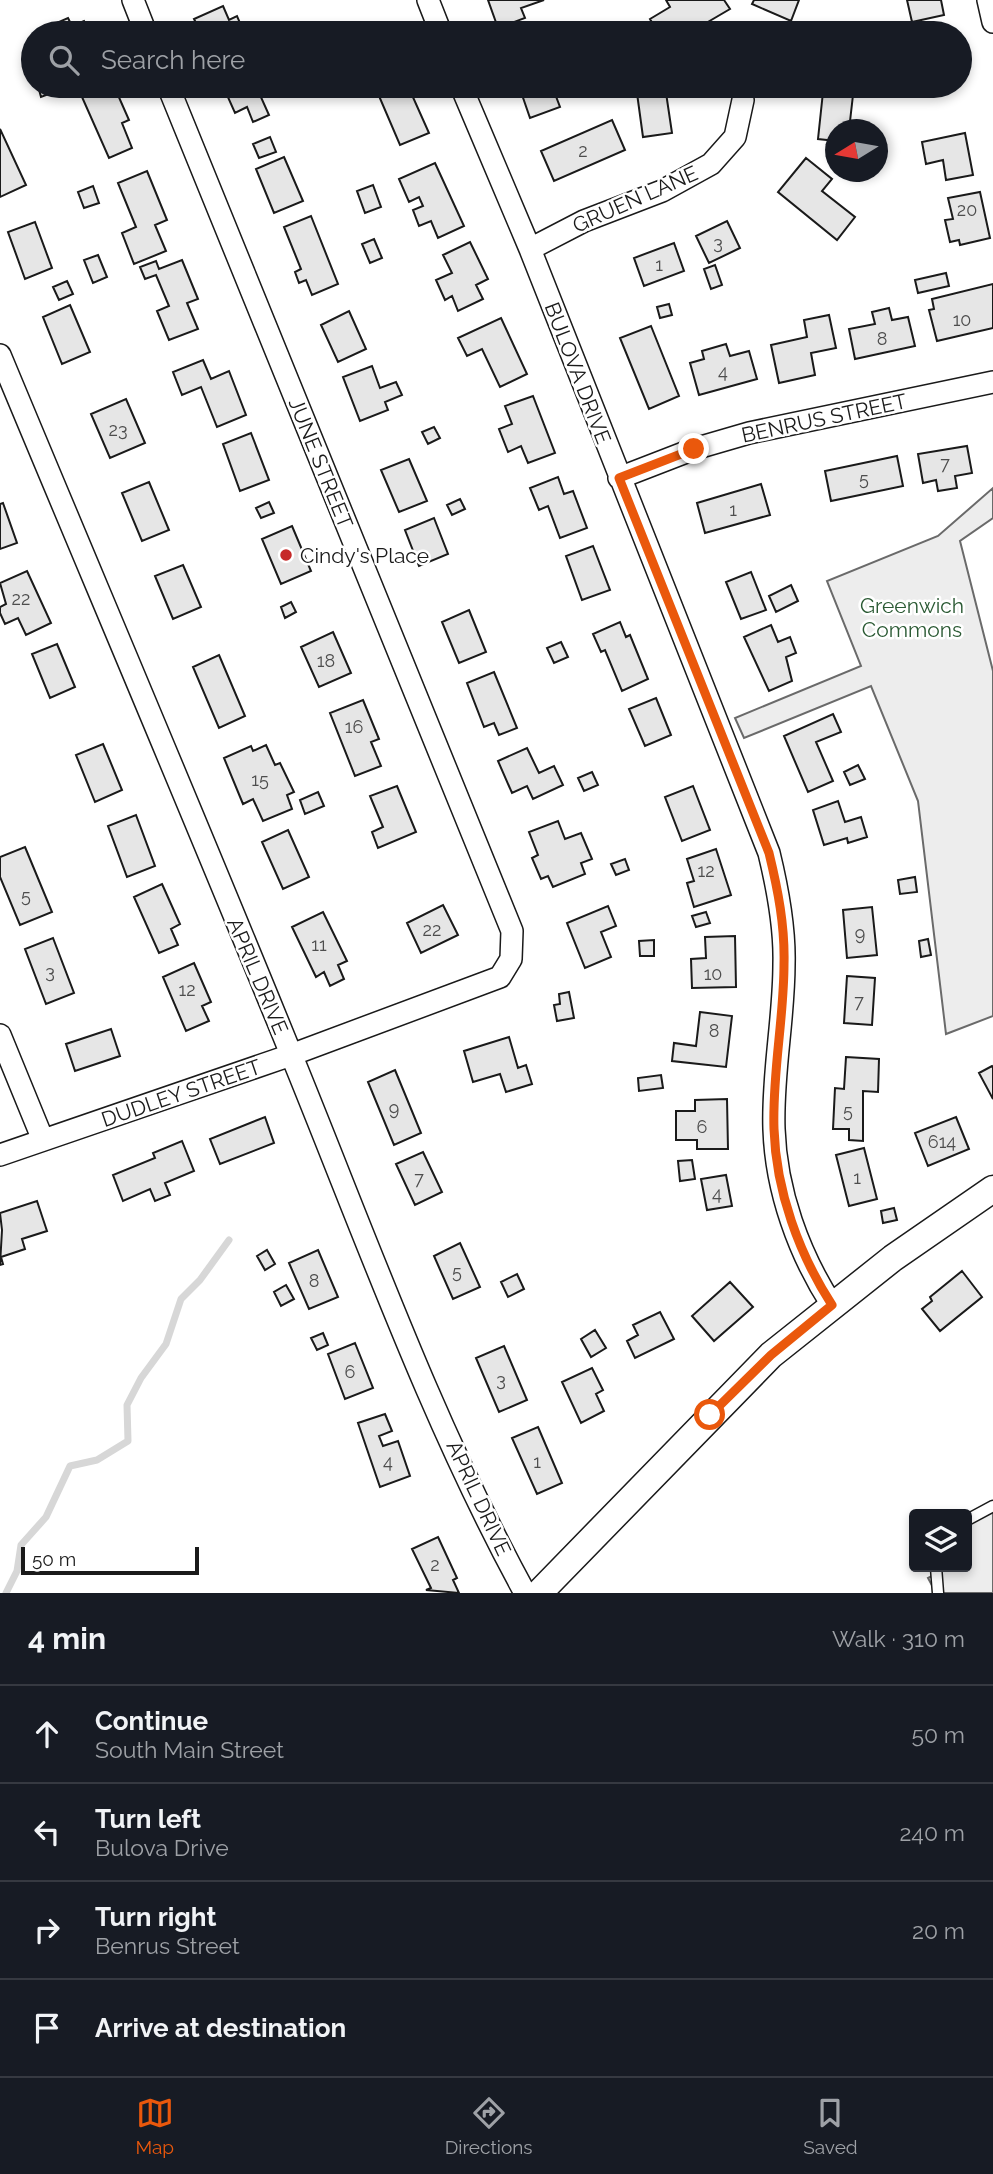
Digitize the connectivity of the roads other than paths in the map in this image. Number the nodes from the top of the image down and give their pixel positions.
1 (133, 0) edge
2 (428, 0) edge
3 (988, 0) edge
4 (141, 21) edge
5 (436, 21) edge
6 (993, 22) edge
7 (173, 98) edge
8 (466, 98) edge
9 (743, 100) dead end
10 (530, 249) junction
11 (0, 355) edge
12 (993, 382) edge
13 (619, 478) junction
14 (511, 959) joint
15 (0, 1035) edge
16 (291, 1055) junction
17 (43, 1140) junction
18 (0, 1155) edge
19 (993, 1189) edge
20 (832, 1305) junction
21 (993, 1506) edge
22 (972, 1517) edge
23 (936, 1572) edge
24 (525, 1593) edge
25 (539, 1593) edge
26 (938, 1593) edge

1 - 4 street
2 - 5 street
3 - 6 street
7 - 14 street, JUNE STREET
8 - 10 street, BULOVA DRIVE
9 - 10 street, GRUEN LANE
10 - 13 street, BULOVA DRIVE
11 - 16 street, APRIL DRIVE
12 - 13 street, BENRUS STREET
13 - 20 street, BULOVA DRIVE
14 - 16 street, DUDLEY STREET
15 - 17 street
16 - 17 street, DUDLEY STREET
16 - 24 street, APRIL DRIVE
17 - 18 street, DUDLEY STREET
19 - 20 street
20 - 25 street
21 - 22 lane
23 - 26 lane

